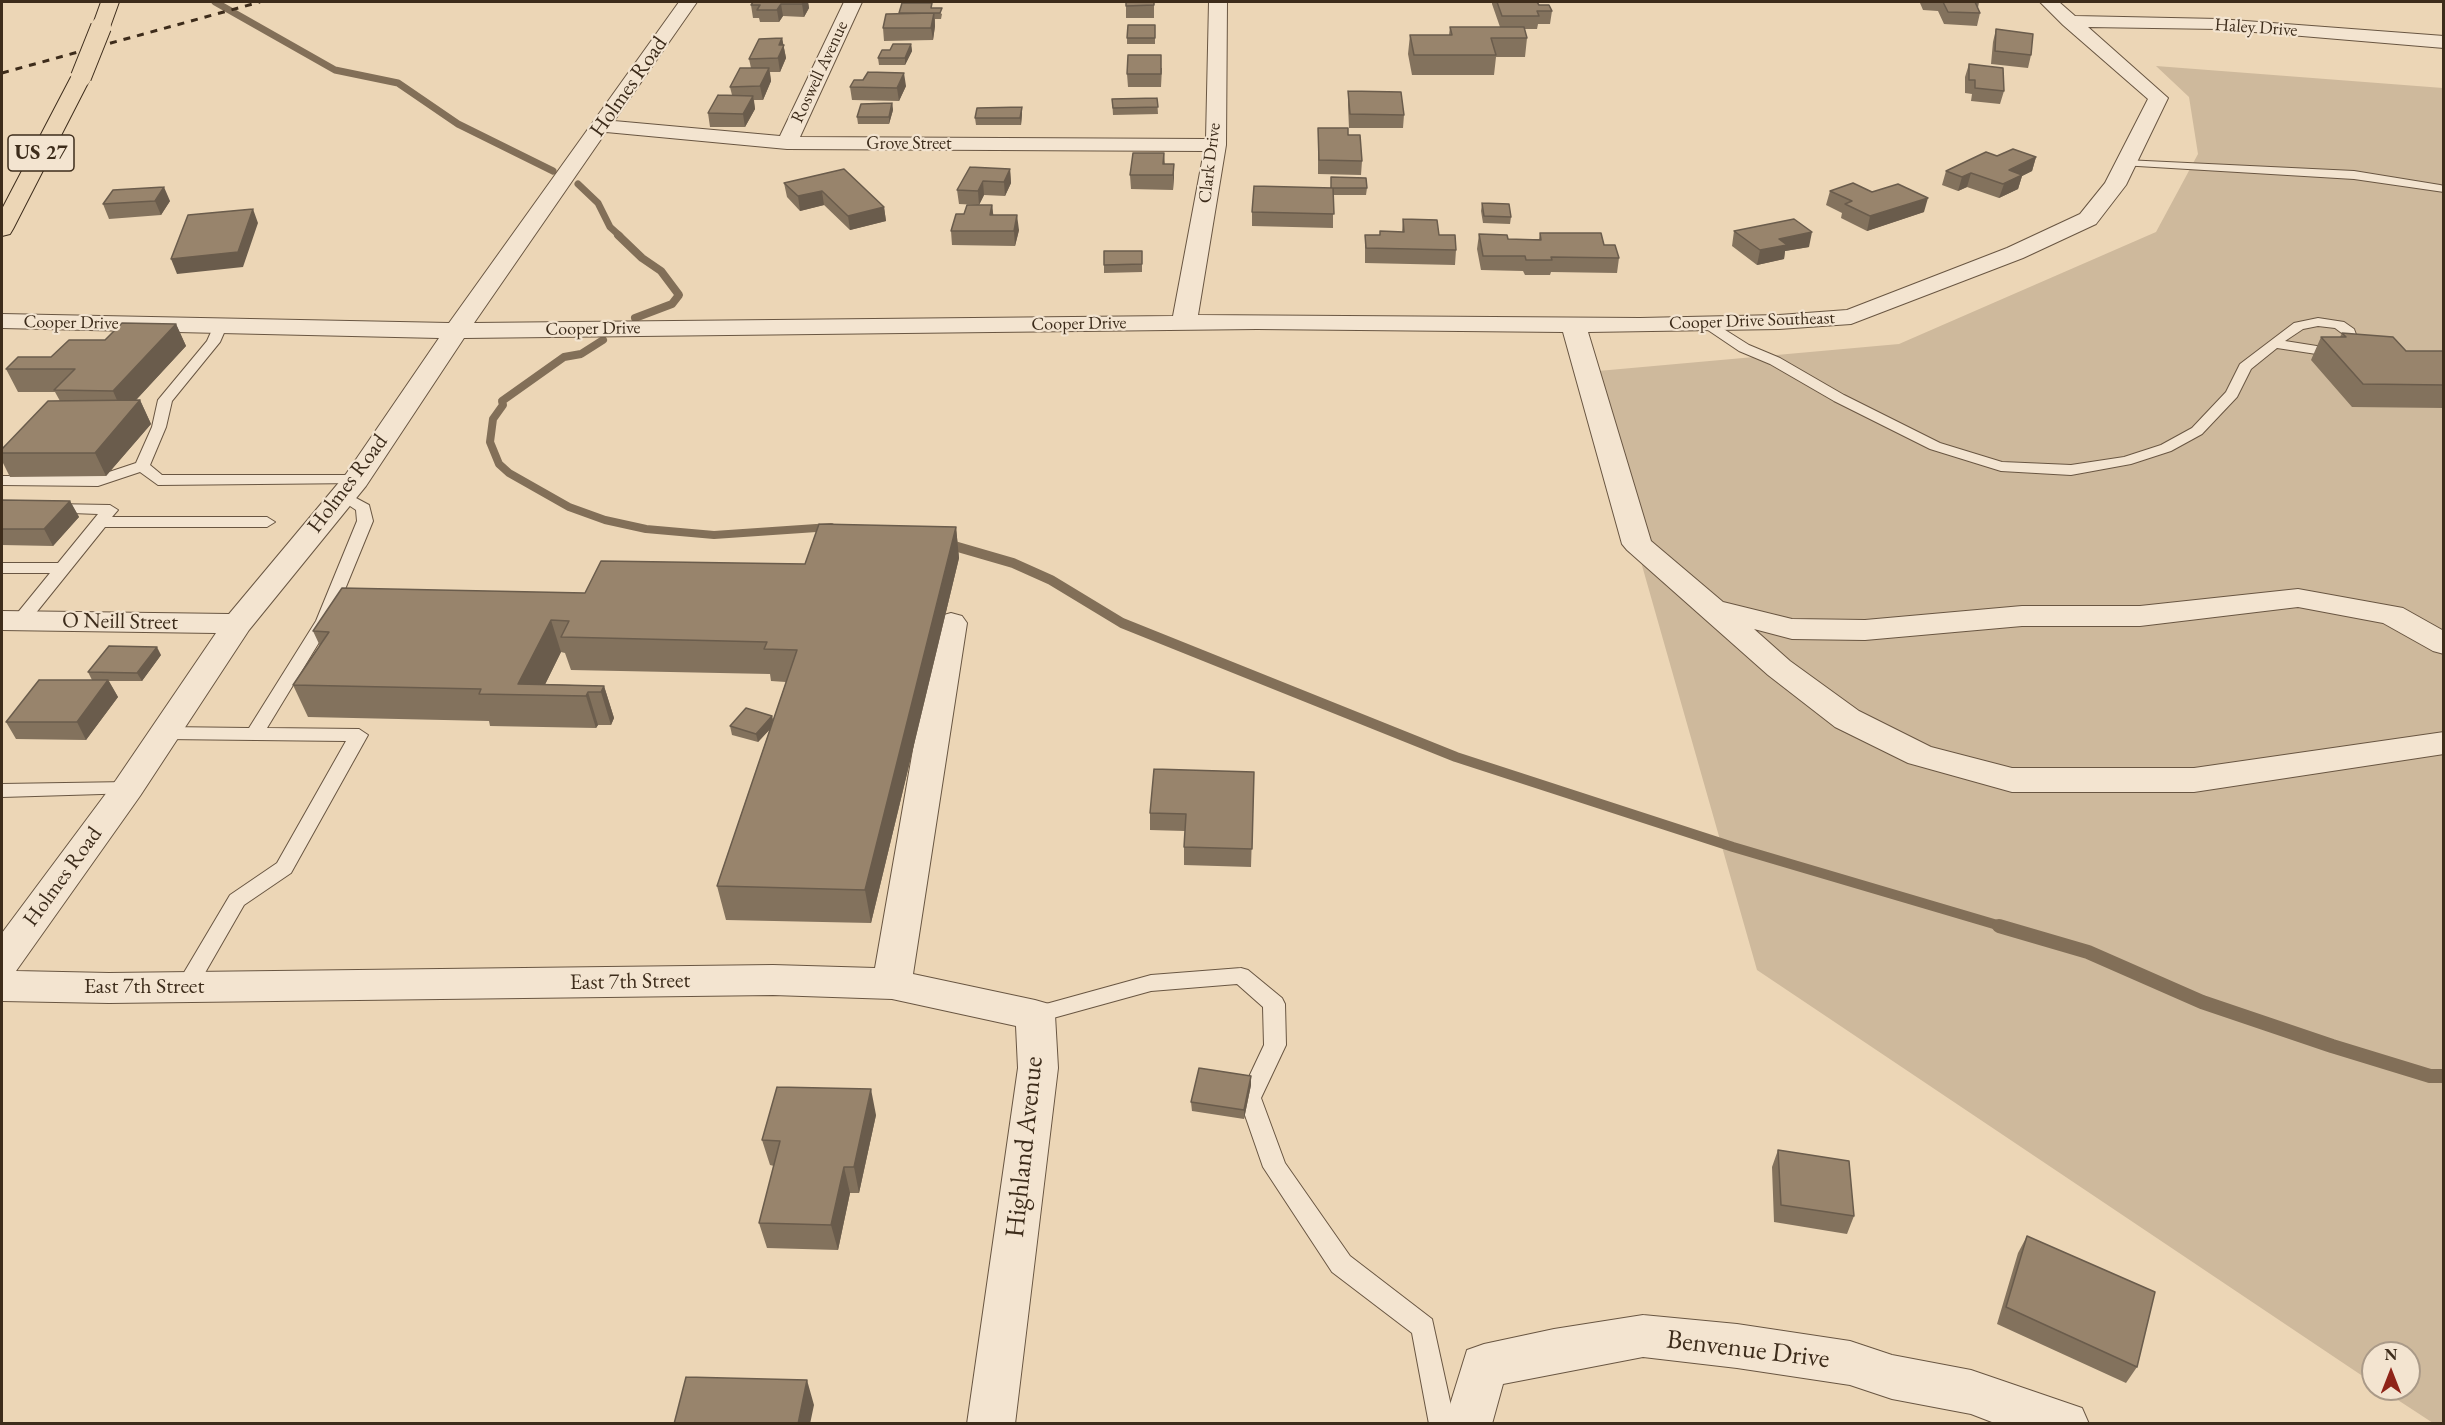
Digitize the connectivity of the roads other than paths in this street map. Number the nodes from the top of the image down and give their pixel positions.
1 (110, 2) edge
2 (688, 2) edge
3 (853, 2) edge
4 (1218, 2) edge
5 (2049, 2) edge
6 (2069, 21) junction
7 (2444, 42) edge
8 (603, 126) junction
9 (787, 143) junction
10 (1215, 146) junction
11 (2125, 164) junction
12 (2442, 189) edge
13 (2, 229) edge
14 (2, 321) edge
15 (1184, 323) junction
16 (1573, 324) junction
17 (1706, 324) junction
18 (220, 326) junction
19 (456, 331) junction
20 (2274, 343) dead end
21 (142, 466) junction
22 (2, 481) edge
23 (349, 488) junction
24 (34, 509) edge
25 (100, 522) junction
26 (267, 522) dead end
27 (2, 568) edge
28 (63, 568) junction
29 (1712, 609) junction
30 (11, 620) edge
31 (951, 622) dead end
32 (238, 624) junction
33 (2444, 644) edge
34 (165, 734) junction
35 (254, 734) junction
36 (2444, 743) edge
37 (128, 788) junction
38 (2, 791) edge
39 (2, 961) edge
40 (892, 984) junction
41 (2, 986) edge
42 (187, 986) junction
43 (1035, 1015) junction
44 (991, 1424) edge
45 (1442, 1424) edge
46 (1468, 1424) edge
47 (2065, 1424) edge

1 - 13 main road, US 27, bridge
2 - 8 street, Holmes Road
3 - 9 street, Roswell Avenue
4 - 10 street, Clark Drive
5 - 6 street, Cooper Drive Southeast
6 - 7 street, Haley Drive
6 - 11 street, Cooper Drive Southeast
8 - 9 street, Grove Street
8 - 19 street, Holmes Road
9 - 10 street, Grove Street
10 - 15 street, Clark Drive
11 - 12 lane
11 - 17 street, Cooper Drive Southeast
14 - 18 street, Cooper Drive
15 - 16 street, Cooper Drive Southeast
15 - 19 street, Cooper Drive
16 - 17 street, Cooper Drive Southeast
16 - 29 street
17 - 20 lane
18 - 19 street, Cooper Drive
18 - 21 lane
19 - 23 street, Holmes Road
21 - 22 lane
21 - 23 lane
23 - 32 street, Holmes Road
23 - 35 lane
24 - 25 lane
25 - 26 lane
25 - 28 lane
27 - 28 lane
28 - 30 lane
29 - 33 street
29 - 36 street
30 - 32 street, O Neill Street
31 - 40 street
32 - 34 street, Holmes Road
34 - 35 lane
34 - 37 street, Holmes Road
35 - 42 lane
37 - 38 lane
37 - 39 street, Holmes Road
40 - 42 street, East 7th Street
40 - 43 street
41 - 42 street, East 7th Street
43 - 44 street, Highland Avenue
43 - 45 lane
46 - 47 street, Benvenue Drive

